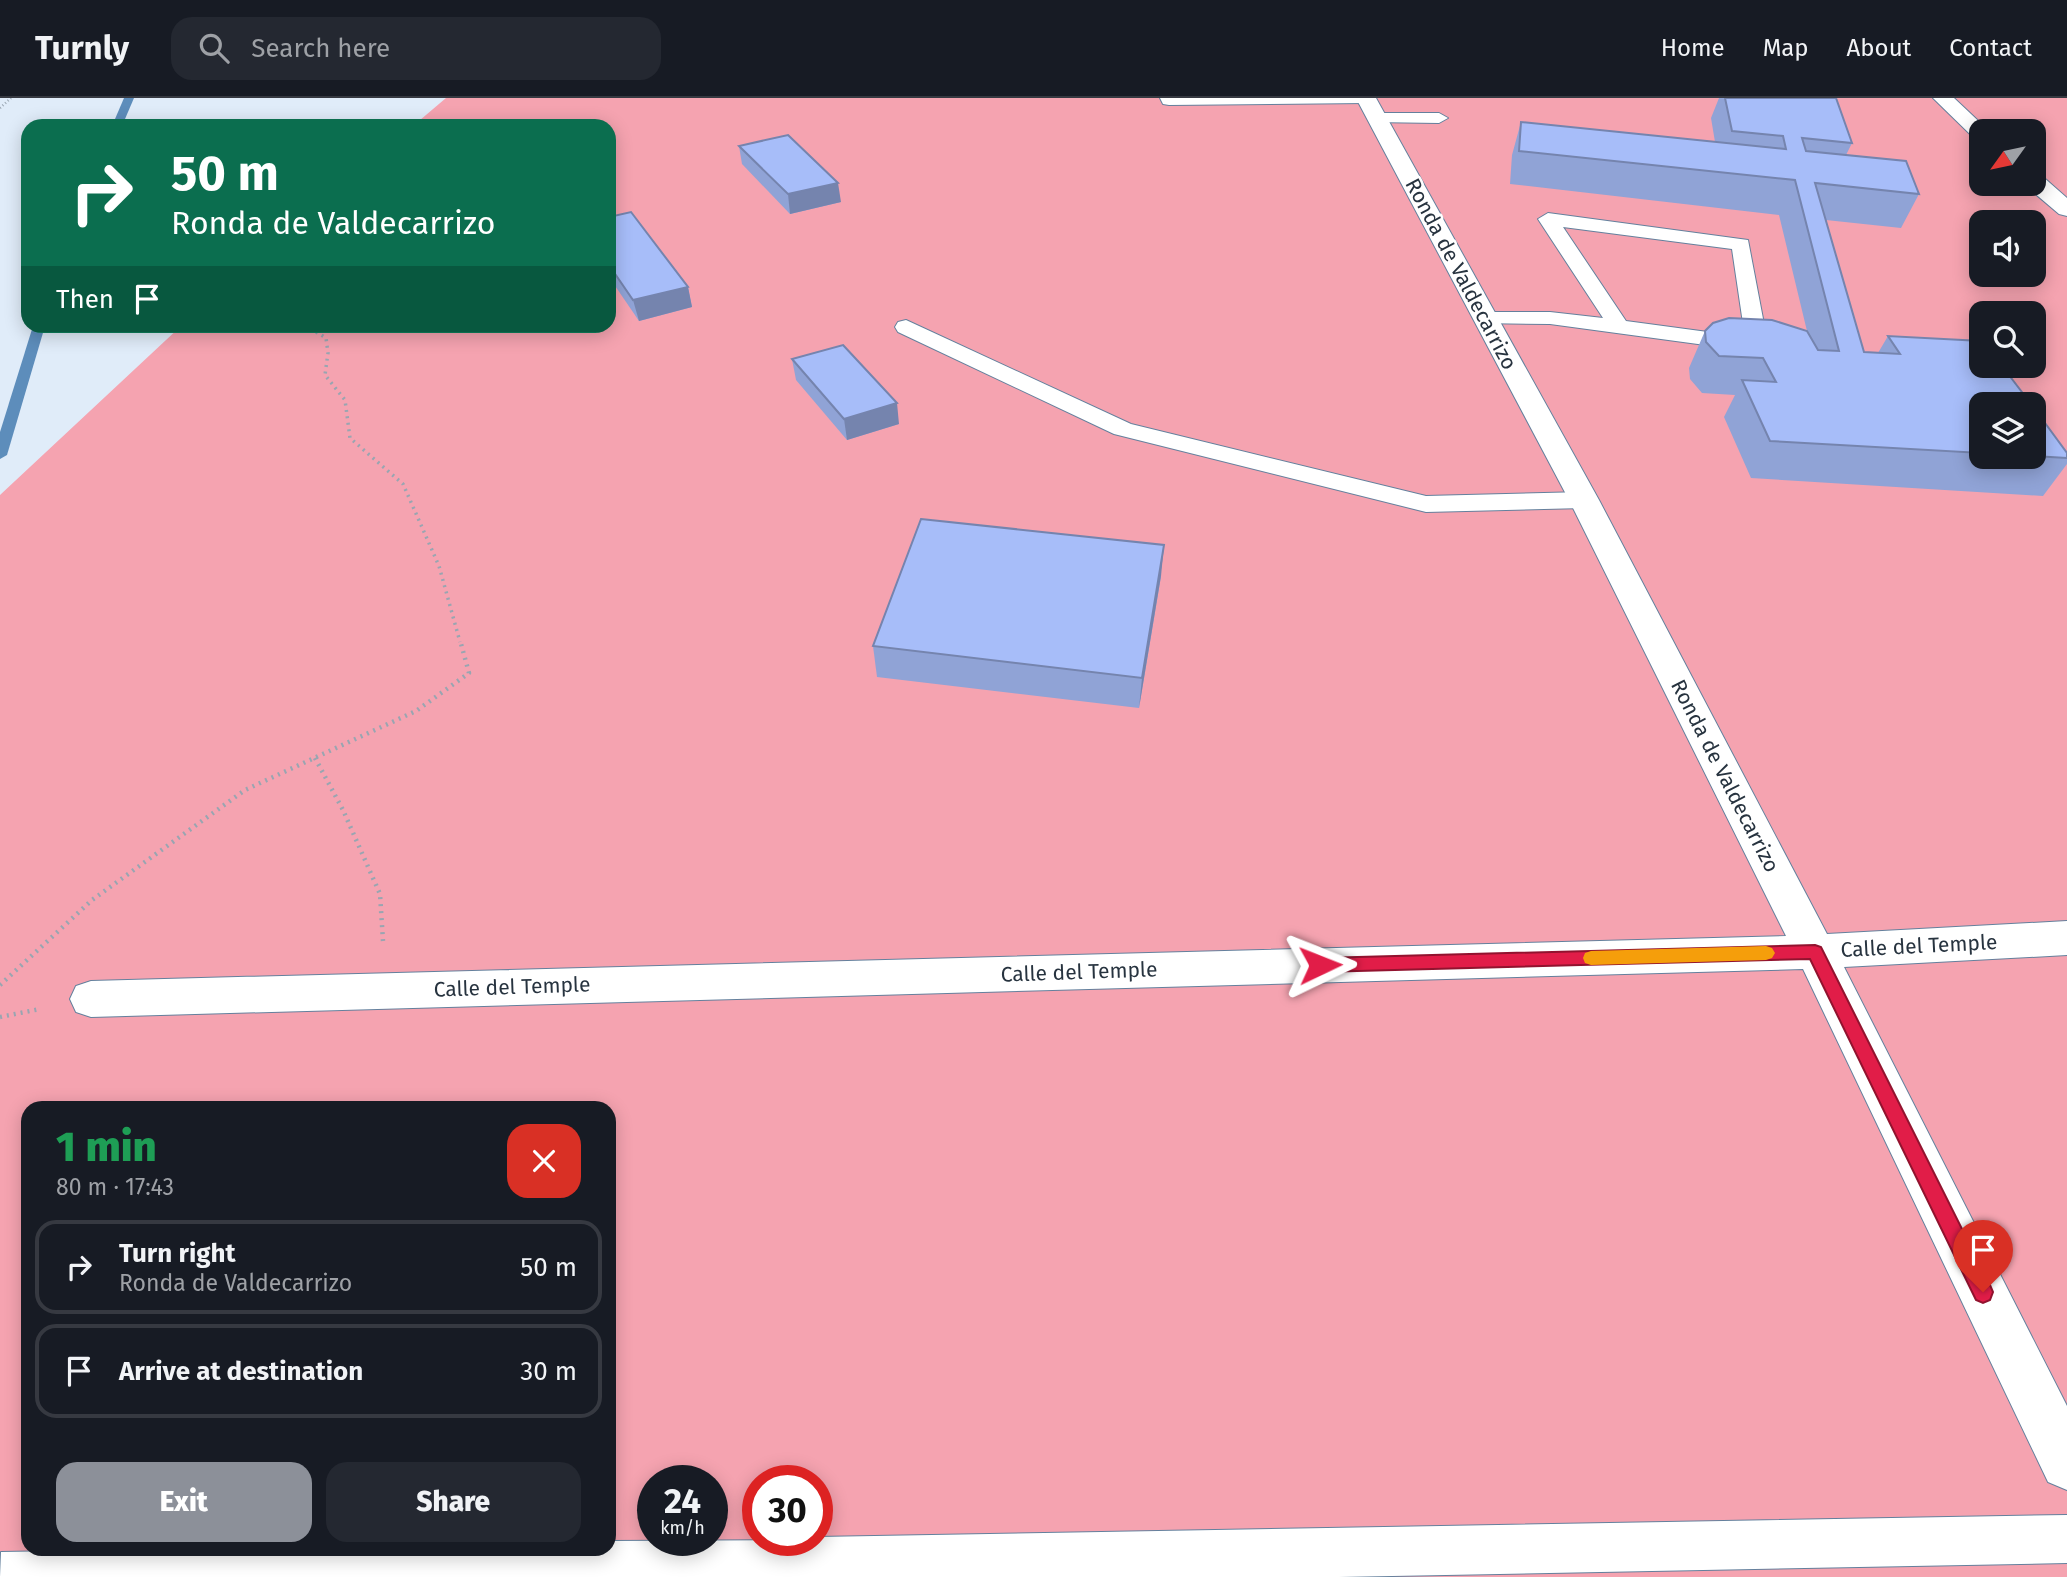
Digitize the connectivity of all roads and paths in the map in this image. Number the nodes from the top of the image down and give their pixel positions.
1 (11, 98) edge
2 (1168, 98) edge
3 (1943, 98) edge
4 (1369, 105) edge
5 (0, 108) edge
6 (1438, 118) dead end
7 (1969, 123) edge
8 (2046, 191) edge
9 (2067, 209) edge
10 (1485, 318) junction
11 (906, 327) dead end
12 (1618, 327) junction
13 (318, 333) edge
14 (1757, 345) junction
15 (1784, 347) edge
16 (1584, 500) junction
17 (315, 758) junction
18 (2067, 938) edge
19 (1815, 952) junction
20 (0, 985) edge
21 (386, 990) junction
22 (91, 999) dead end
23 (2067, 1463) edge
24 (2067, 1539) edge
25 (1, 1577) edge

1 - 5 path
2 - 4 lane
3 - 7 street
4 - 6 lane
4 - 10 street, Ronda de Valdecarrizo
8 - 9 street
10 - 12 lane
10 - 16 street, Ronda de Valdecarrizo
11 - 16 lane
12 - 14 lane
12 - 14 lane
13 - 17 path
14 - 15 lane
16 - 19 street, Ronda de Valdecarrizo
17 - 20 path
17 - 21 path
18 - 19 street, Calle del Temple
19 - 21 street, Calle del Temple
19 - 23 street, Ronda de Valdecarrizo
21 - 22 street, Calle del Temple
24 - 25 lane

